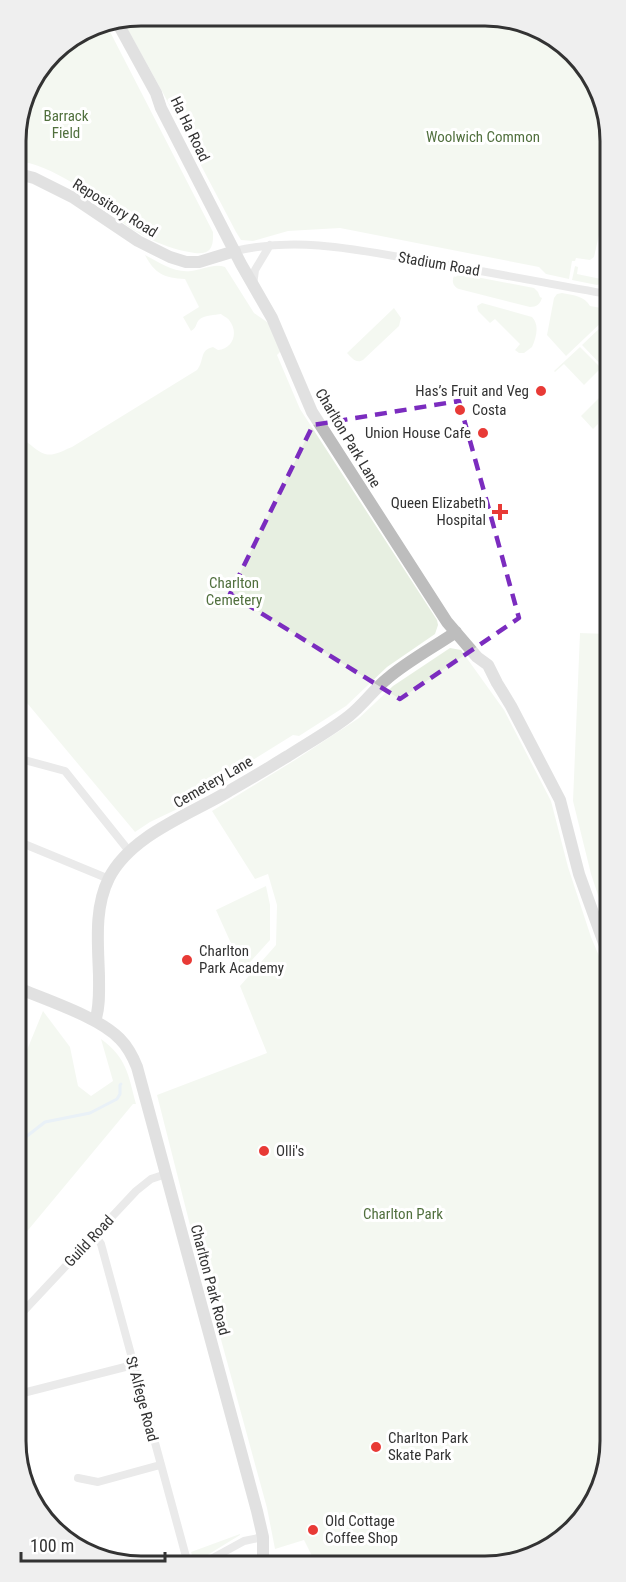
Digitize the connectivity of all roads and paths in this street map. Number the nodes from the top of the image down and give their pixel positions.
1 (120, 27) edge
2 (26, 176) edge
3 (270, 244) junction
4 (235, 252) junction
5 (253, 286) junction
6 (600, 293) edge
7 (456, 632) junction
8 (26, 760) edge
9 (26, 845) edge
10 (129, 851) junction
11 (109, 879) junction
12 (600, 932) edge
13 (26, 991) edge
14 (95, 1021) junction
15 (166, 1174) junction
16 (95, 1235) junction
17 (26, 1309) edge
18 (133, 1365) junction
19 (26, 1392) edge
20 (160, 1465) junction
21 (78, 1478) dead end
22 (263, 1537) junction
23 (186, 1556) edge
24 (217, 1556) edge
25 (263, 1556) edge

1 - 4 street, Ha Ha Road
2 - 4 street, Repository Road
3 - 4 street, Stadium Road
3 - 5 street
3 - 6 street, Stadium Road
4 - 5 street, Charlton Park Lane
5 - 7 street, Charlton Park Lane
7 - 10 street, Cemetery Lane
7 - 12 street, Charlton Park Lane
8 - 10 street
9 - 11 street
10 - 11 street, Cemetery Lane
11 - 14 street, Cemetery Lane
13 - 14 street, Charlton Park Road
14 - 15 street, Charlton Park Road
15 - 16 street, Guild Road
15 - 22 street, Charlton Park Road
16 - 17 street, Guild Road
16 - 18 street, St Alfege Road
18 - 19 street
18 - 20 street, St Alfege Road
20 - 21 street
20 - 23 street, St Alfege Road
22 - 24 street
22 - 25 street, Charlton Park Road

